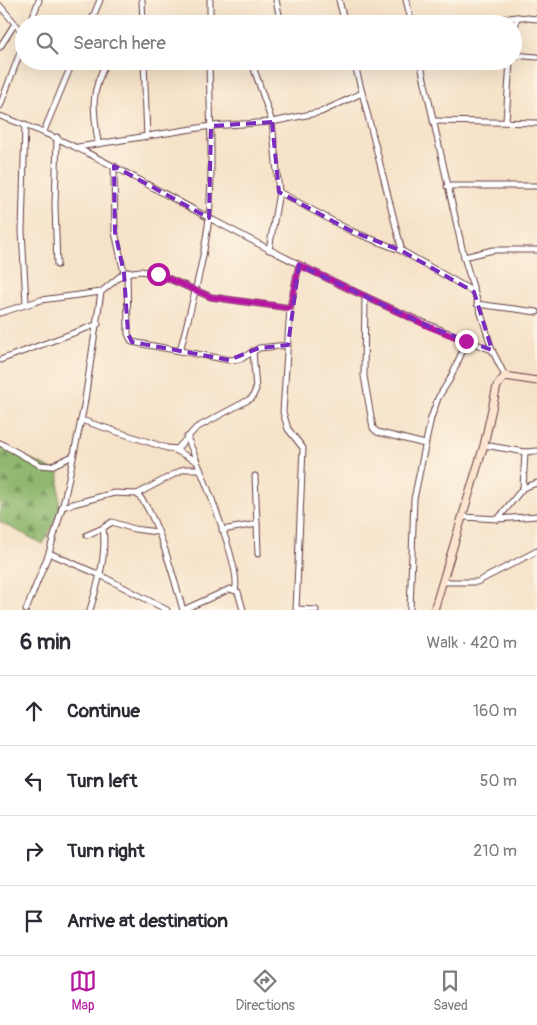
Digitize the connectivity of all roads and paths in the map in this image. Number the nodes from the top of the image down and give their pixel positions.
1 (39, 0) edge
2 (100, 0) edge
3 (142, 0) edge
4 (210, 0) edge
5 (276, 0) edge
6 (339, 0) edge
7 (406, 0) edge
8 (0, 6) edge
9 (33, 15) edge
10 (94, 15) edge
11 (143, 15) edge
12 (210, 15) edge
13 (279, 15) edge
14 (343, 15) edge
15 (410, 15) edge
16 (522, 18) edge
17 (537, 19) edge
18 (14, 24) joint
19 (0, 47) edge
20 (522, 56) edge
21 (537, 57) edge
22 (15, 66) edge
23 (69, 70) edge
24 (102, 70) edge
25 (144, 70) edge
26 (209, 70) edge
27 (254, 70) edge
28 (356, 70) edge
29 (422, 70) edge
30 (509, 70) edge
31 (362, 93) junction
32 (0, 106) edge
33 (0, 116) edge
34 (506, 120) junction
35 (433, 121) junction
36 (272, 122) junction
37 (537, 123) edge
38 (25, 124) junction
39 (211, 126) junction
40 (44, 131) junction
41 (57, 137) junction
42 (148, 137) junction
43 (98, 142) junction
44 (78, 147) junction
45 (114, 166) junction
46 (448, 186) junction
47 (537, 186) edge
48 (279, 192) junction
49 (209, 218) junction
50 (269, 250) junction
51 (537, 250) edge
52 (402, 251) junction
53 (464, 257) junction
54 (57, 265) dead end
55 (299, 265) junction
56 (126, 272) junction
57 (196, 290) junction
58 (101, 292) junction
59 (474, 292) junction
60 (364, 296) junction
61 (26, 303) junction
62 (477, 304) junction
63 (290, 308) junction
64 (537, 312) edge
65 (0, 313) edge
66 (98, 324) junction
67 (466, 341) junction
68 (288, 345) junction
69 (492, 350) junction
70 (180, 351) junction
71 (253, 351) junction
72 (0, 360) edge
73 (505, 376) junction
74 (537, 381) edge
75 (81, 420) junction
76 (188, 437) junction
77 (0, 443) edge
78 (425, 444) junction
79 (484, 445) junction
80 (173, 449) junction
81 (537, 451) edge
82 (193, 452) junction
83 (524, 452) junction
84 (74, 456) junction
85 (190, 457) junction
86 (196, 461) junction
87 (184, 469) junction
88 (200, 469) junction
89 (254, 476) dead end
90 (537, 483) edge
91 (523, 488) junction
92 (137, 494) junction
93 (62, 507) junction
94 (537, 516) edge
95 (462, 517) junction
96 (498, 519) junction
97 (258, 524) junction
98 (103, 528) junction
99 (222, 530) junction
100 (157, 532) junction
101 (87, 535) dead end
102 (537, 551) edge
103 (49, 553) junction
104 (258, 554) dead end
105 (100, 575) junction
106 (444, 582) junction
107 (235, 590) junction
108 (191, 608) edge
109 (296, 609) edge
110 (26, 610) edge
111 (90, 610) edge
112 (167, 610) edge
113 (183, 610) edge
114 (243, 610) edge
115 (316, 610) edge
116 (410, 610) edge
117 (434, 610) edge

1 - 9 street
2 - 10 street
3 - 11 street
4 - 12 street
5 - 13 street
6 - 14 street
7 - 15 street
8 - 18 street
16 - 17 street
18 - 19 street
20 - 21 street
22 - 32 street
23 - 40 street
24 - 43 street
25 - 42 street
26 - 39 street
27 - 36 street
28 - 31 street
29 - 35 street
30 - 34 street
31 - 36 street
31 - 52 street
33 - 38 street
34 - 35 street
34 - 37 street
35 - 46 street
36 - 39 street
36 - 48 street
38 - 40 street
38 - 61 street
39 - 42 street
39 - 49 street
40 - 41 street
41 - 44 street
41 - 54 street
42 - 43 street
43 - 44 street
44 - 45 street
45 - 49 street
45 - 56 street
46 - 47 street
46 - 53 street
48 - 50 street
48 - 52 street
49 - 50 street
49 - 57 street
50 - 55 street
51 - 53 street
52 - 59 street
53 - 59 street
55 - 60 street
55 - 63 street
56 - 57 street
56 - 58 street
56 - 70 street
57 - 63 street
57 - 70 street
58 - 61 street
58 - 66 street
59 - 62 street
60 - 67 street
60 - 78 street
61 - 65 street
62 - 64 street
62 - 69 street
63 - 68 street
66 - 72 street
66 - 75 street
67 - 69 street
67 - 78 street
68 - 71 street
68 - 109 street
69 - 73 street
70 - 71 street
71 - 76 street
73 - 74 street
73 - 79 street
75 - 80 street
75 - 84 street
76 - 80 street
76 - 82 street
77 - 84 street
78 - 116 street
79 - 83 street
79 - 95 street
80 - 85 street
81 - 83 street
82 - 85 street
82 - 86 street
83 - 91 street
84 - 93 street
85 - 86 street
85 - 87 street
86 - 88 street
87 - 88 street
87 - 92 street
88 - 99 street
89 - 97 street
90 - 91 street
91 - 96 street
92 - 93 street
92 - 100 street
93 - 103 street
94 - 96 street
95 - 96 street
95 - 106 street
97 - 99 street
97 - 104 street
98 - 100 street
98 - 101 street
98 - 105 street
99 - 107 street
100 - 113 street
102 - 106 street
103 - 105 street
103 - 110 street
105 - 111 street
105 - 112 street
106 - 117 street
107 - 108 street
107 - 114 street
108 - 113 street
109 - 115 street

